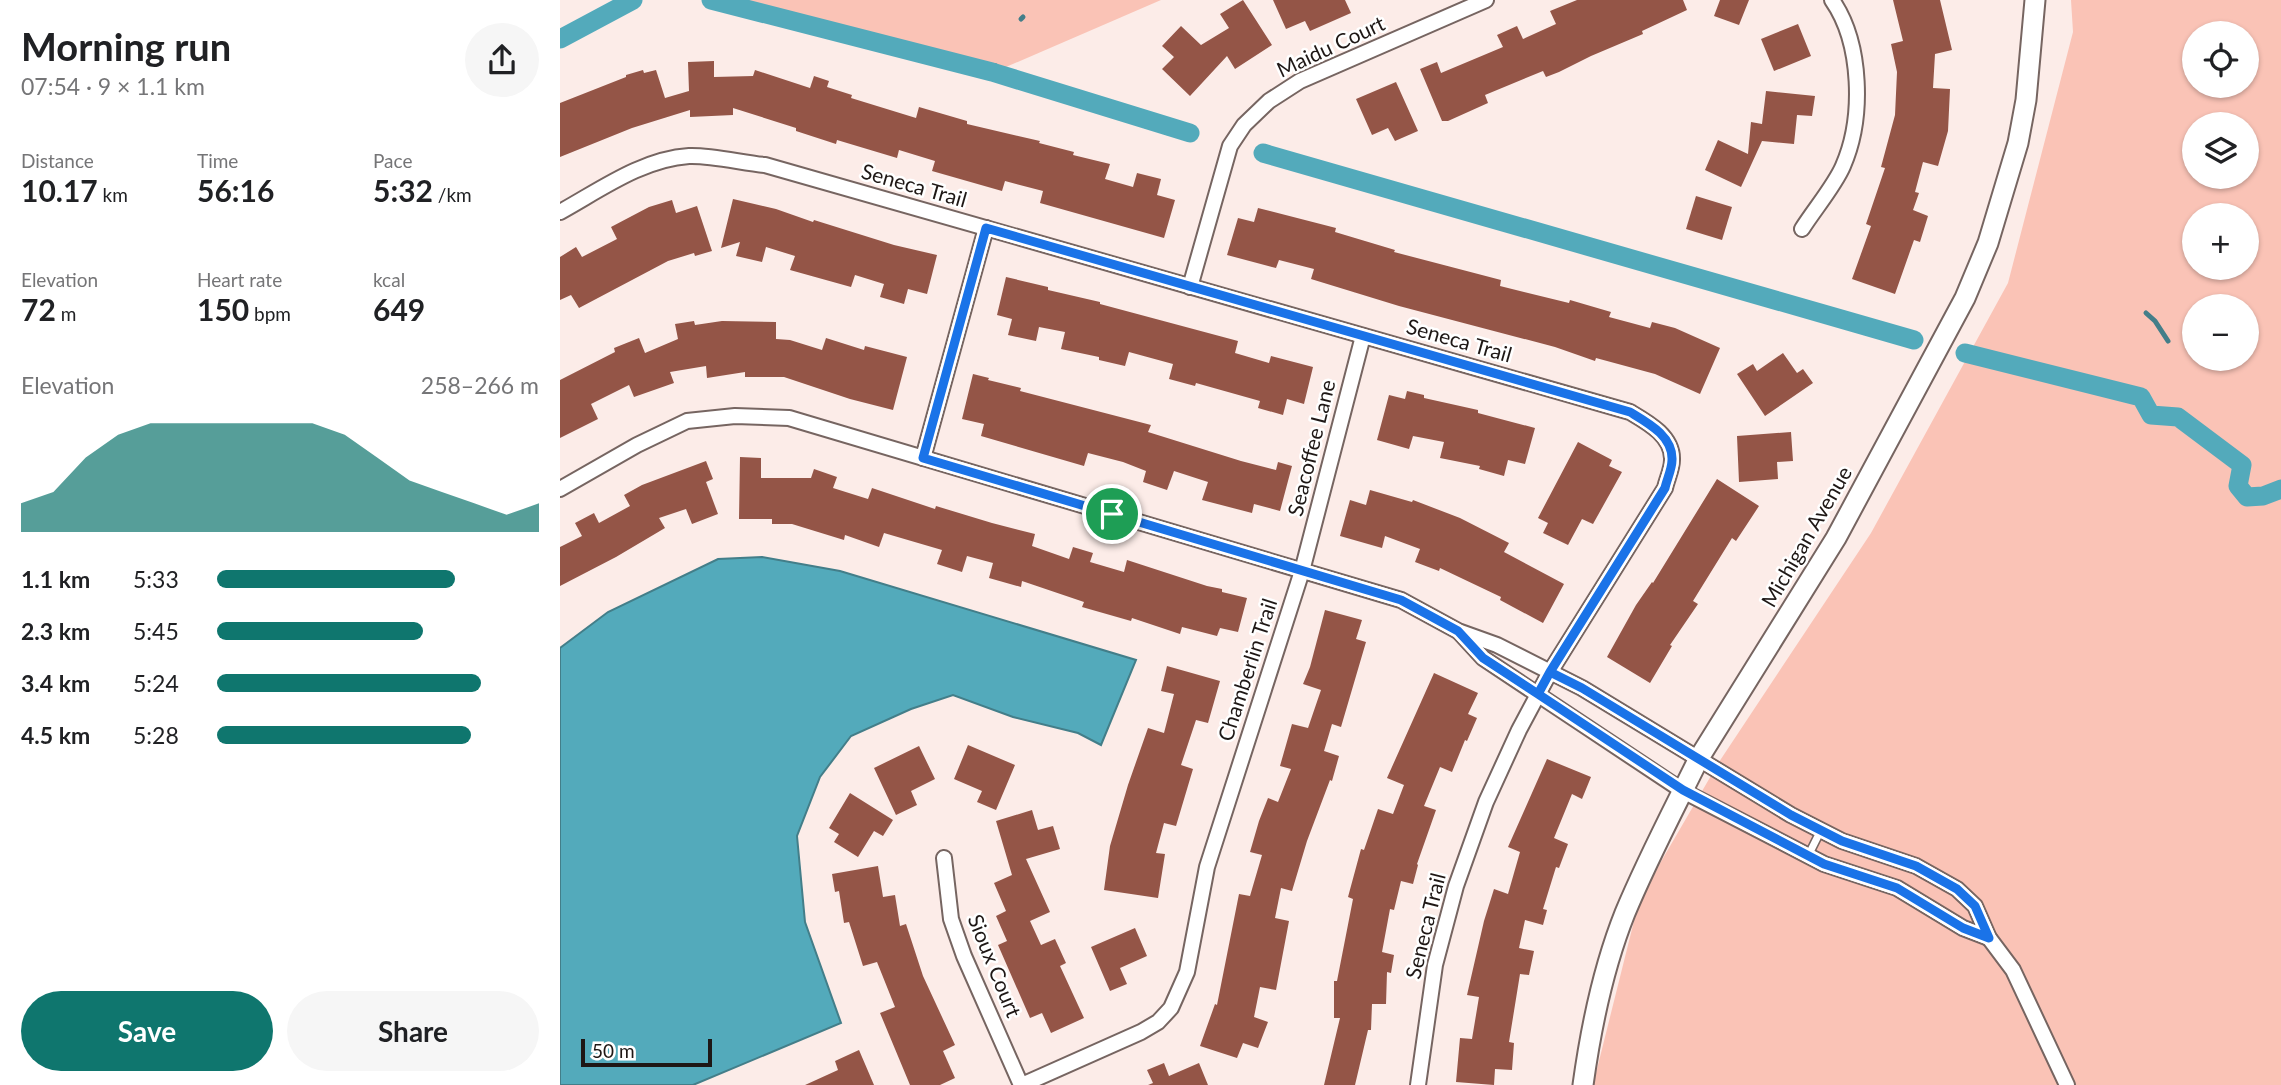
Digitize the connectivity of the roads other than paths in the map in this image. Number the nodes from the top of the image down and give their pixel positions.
1 (1486, 0) edge
2 (1832, 0) edge
3 (2035, 0) edge
4 (560, 212) edge
5 (986, 228) junction
6 (1802, 229) dead end
7 (1190, 286) junction
8 (1363, 336) junction
9 (923, 458) junction
10 (560, 489) edge
11 (1303, 571) junction
12 (1458, 631) junction
13 (1550, 672) junction
14 (1538, 694) junction
15 (1699, 758) junction
16 (1683, 790) junction
17 (1821, 830) junction
18 (1808, 856) junction
19 (944, 858) dead end
20 (1989, 938) junction
21 (1021, 1085) edge
22 (1418, 1085) edge
23 (1583, 1085) edge
24 (2067, 1085) edge

1 - 7 street, Maidu Court
2 - 6 street
3 - 15 street, Michigan Avenue
4 - 5 street, Seneca Trail
5 - 7 street, Seneca Trail
5 - 9 street
7 - 8 street, Seneca Trail
8 - 11 street, Seacoffee Lane
8 - 13 street, Seneca Trail
9 - 10 street
9 - 11 street
11 - 12 street
11 - 21 street, Chamberlin Trail
12 - 13 street
12 - 14 street
13 - 14 street, Seneca Trail
13 - 15 street
14 - 16 street
14 - 22 street, Seneca Trail
15 - 16 street, Michigan Avenue
15 - 17 street
16 - 18 street
16 - 23 street, Michigan Avenue
17 - 18 lane
17 - 20 street
18 - 20 street
19 - 21 street, Sioux Court
20 - 24 street

